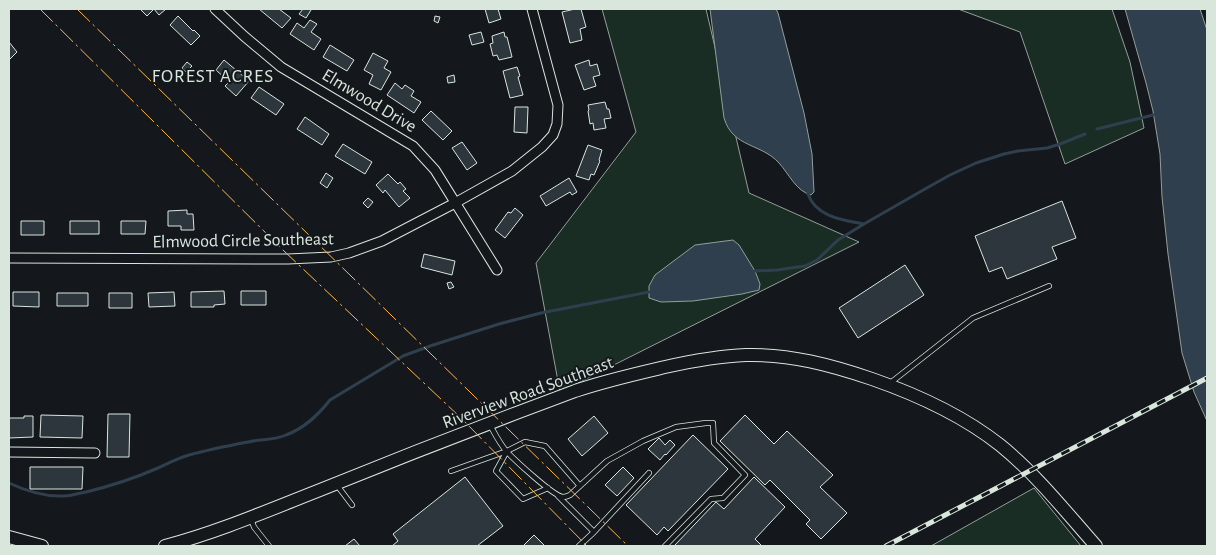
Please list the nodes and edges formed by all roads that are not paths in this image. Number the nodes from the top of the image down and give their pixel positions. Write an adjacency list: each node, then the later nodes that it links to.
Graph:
1 (215, 9): 3 (street, Elmwood Drive)
2 (532, 9): 3 (street, Elmwood Circle Southeast)
3 (455, 203): 4 (street, Elmwood Circle Southeast); 5 (street, Elmwood Drive)
4 (9, 258)
5 (497, 270)
6 (1049, 286): 7 (lane)
7 (888, 384): 8 (street, Riverview Road Southeast); 27 (street, Riverview Road Southeast)
8 (490, 423): 9 (lane); 14 (street, Riverview Road Southeast)
9 (507, 451): 12 (lane); 15 (lane); 16 (lane); 16 (lane)
10 (9, 452): 11 (street)
11 (95, 453)
12 (450, 471)
13 (649, 473): 20 (lane)
14 (335, 484): 18 (lane); 19 (street, Riverview Road Southeast)
15 (580, 486): 17 (lane); 26 (lane)
16 (548, 488): 17 (lane)
17 (557, 495): 20 (lane)
18 (352, 505)
19 (251, 518): 23 (street, Riverview Road Southeast); 24 (lane)
20 (594, 532): 25 (lane)
21 (9, 537): 22 (street)
22 (42, 546)
23 (165, 546)
24 (269, 546)
25 (579, 546)
26 (665, 546)
27 (1096, 546)

